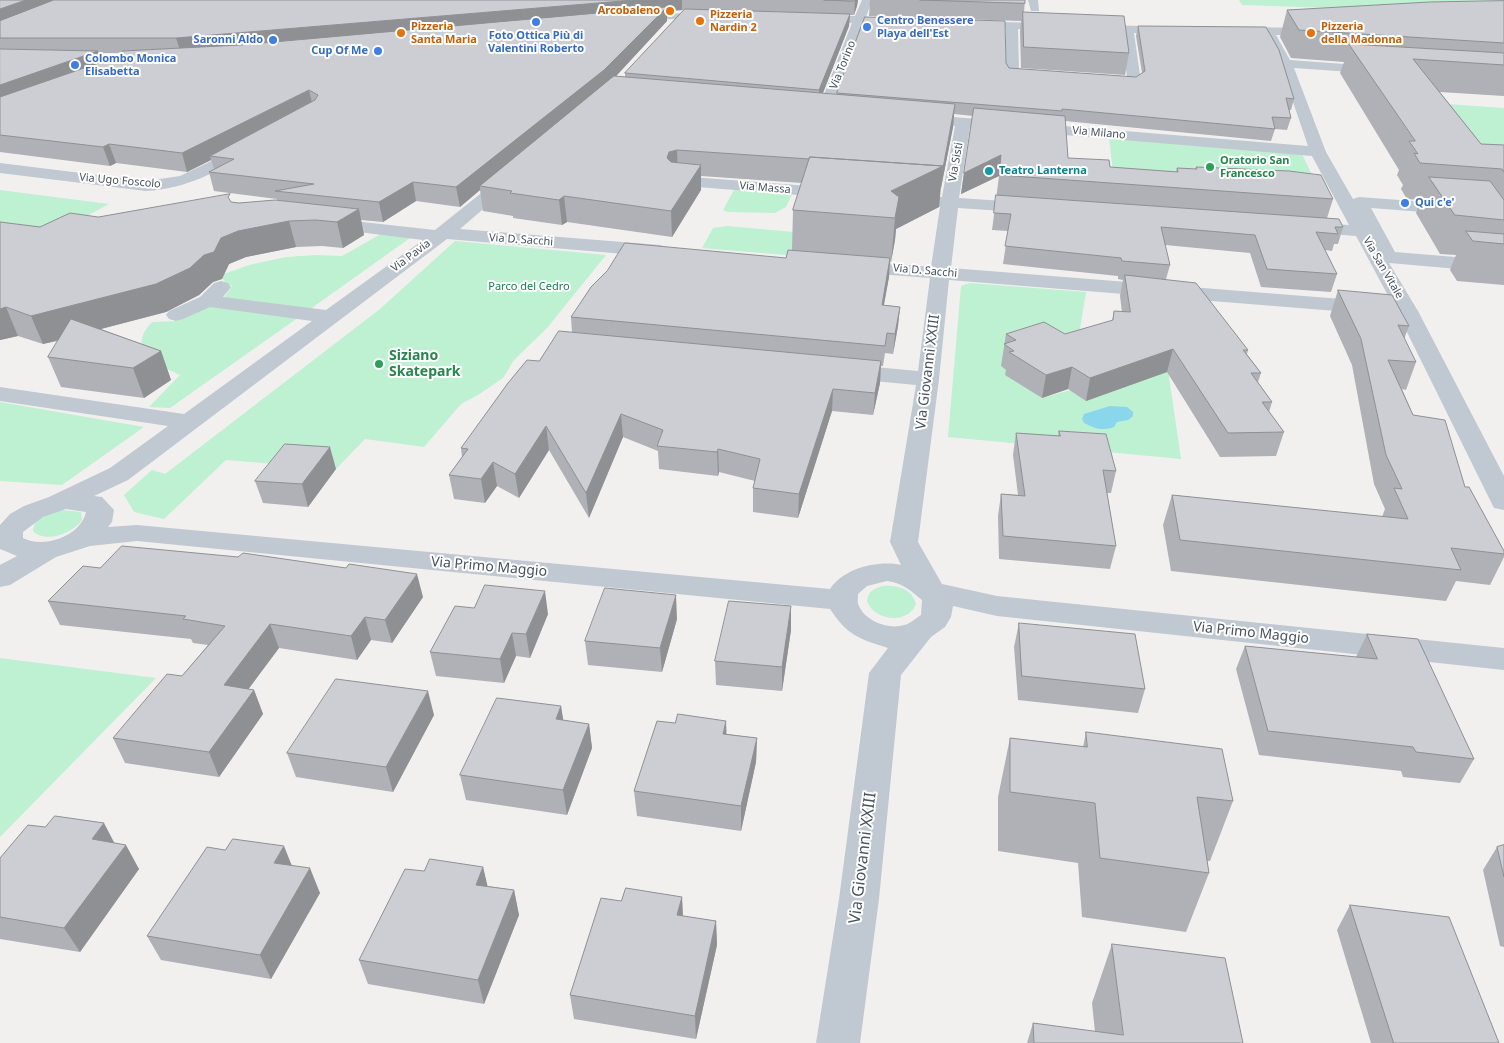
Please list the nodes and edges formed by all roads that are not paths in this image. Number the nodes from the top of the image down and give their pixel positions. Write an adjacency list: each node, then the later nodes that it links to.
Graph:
1 (867, 0): 6 (street, Via Torino)
2 (682, 15): 3 (street); 4 (street); 15 (street)
3 (728, 15)
4 (618, 18)
5 (802, 18): 6 (street)
6 (860, 20): 7 (street); 24 (street, Via Torino)
7 (917, 22)
8 (955, 24): 9 (street)
9 (1012, 26): 10 (street); 22 (street)
10 (1128, 30): 12 (street); 23 (street)
11 (1326, 30): 14 (street)
12 (1184, 31)
13 (1222, 31): 14 (street)
14 (1269, 32): 19 (street, Via San Vitale)
15 (665, 34)
16 (0, 59): 17 (street)
17 (136, 60): 18 (street); 21 (street)
18 (154, 60)
19 (1286, 64): 20 (street); 28 (street, Via San Vitale)
20 (1394, 71)
21 (100, 74)
22 (1059, 77)
23 (1087, 79)
24 (845, 111)
25 (904, 116): 26 (street, Via Milano)
26 (963, 122): 28 (street, Via Milano); 34 (street, Via Sisti)
27 (263, 140): 29 (street, Via Ugo Foscolo)
28 (1318, 152): 38 (street, Via San Vitale)
29 (0, 168)
30 (521, 169): 39 (street, Via Pavia)
31 (678, 181): 32 (street, Via Massa)
32 (850, 194)
33 (889, 198): 34 (street)
34 (949, 202): 35 (street); 44 (street, Via Giovanni XXIII)
35 (1046, 209)
36 (309, 221): 39 (street, Via D. Sacchi)
37 (1292, 226): 38 (street)
38 (1361, 230): 47 (street, Via San Vitale)
39 (440, 235): 41 (street, Via D. Sacchi); 49 (street, Via Pavia)
40 (1504, 243): 43 (street)
41 (676, 252)
42 (832, 264): 44 (street, Via D. Sacchi)
43 (1504, 267)
44 (940, 273): 47 (street, Via D. Sacchi); 51 (street, Via Giovanni XXIII)
45 (224, 284): 46 (street)
46 (207, 301): 48 (street); 49 (street)
47 (1408, 311): 55 (street, Via San Vitale)
48 (176, 315)
49 (330, 317): 53 (street, Via Pavia)
50 (819, 368): 51 (street)
51 (928, 379): 61 (street, Via Giovanni XXIII)
52 (0, 394): 53 (street)
53 (188, 422): 54 (street, Via Pavia)
54 (119, 474): 56 (street, Via Pavia); 57 (street, Via Pavia)
55 (1504, 502)
56 (48, 506): 57 (street, Via Primo Maggio); 59 (street, Via Primo Maggio)
57 (100, 512): 58 (street, Via Primo Maggio); 60 (street, Via Primo Maggio)
58 (137, 534): 60 (street, Via Primo Maggio); 66 (street, Via Primo Maggio)
59 (3, 536): 62 (street, Via Primo Maggio)
60 (81, 538): 62 (street, Via Primo Maggio)
61 (904, 542): 63 (street); 65 (street)
62 (47, 550): 64 (street)
63 (871, 574): 65 (street, Via Primo Maggio); 66 (street, Via Primo Maggio)
64 (0, 578)
65 (928, 588): 67 (street, Via Primo Maggio); 68 (street)
66 (841, 600): 69 (street, Via Primo Maggio)
67 (997, 606): 68 (street, Via Primo Maggio); 70 (street, Via Primo Maggio)
68 (927, 625): 69 (street, Via Primo Maggio); 71 (street)
69 (864, 630): 71 (street)
70 (1504, 659)
71 (885, 673): 72 (street, Via Giovanni XXIII)
72 (838, 1043)

